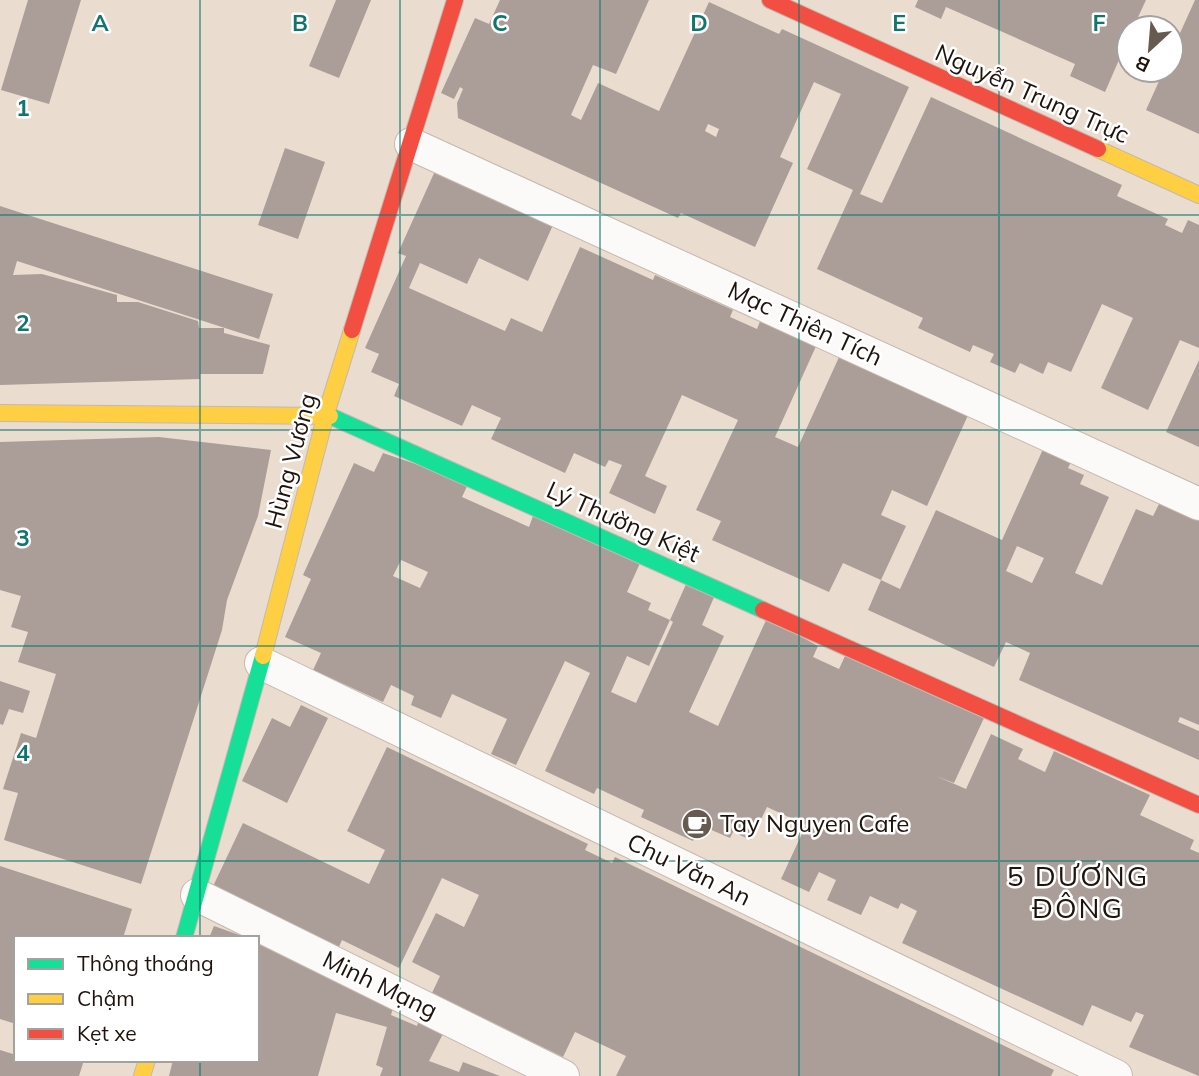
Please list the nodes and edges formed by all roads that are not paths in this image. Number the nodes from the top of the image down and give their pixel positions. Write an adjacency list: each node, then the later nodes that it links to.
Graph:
1 (455, 0): 3 (main road, Hùng Vương)
2 (770, 0): 4 (main road, Nguyễn Trung Trực)
3 (411, 144): 6 (main road, Hùng Vương); 7 (street, Mạc Thiên Tích)
4 (1199, 195)
5 (0, 413): 6 (main road, Lý Thường Kiệt)
6 (326, 414): 8 (main road, Hùng Vương); 9 (main road, Lý Thường Kiệt)
7 (1199, 505)
8 (261, 663): 10 (main road, Hùng Vương); 13 (street, Chu Văn An)
9 (1199, 804)
10 (197, 895): 11 (main road, Hùng Vương); 12 (street, Minh Mạng)
11 (185, 936)
12 (563, 1076)
13 (1116, 1076)

